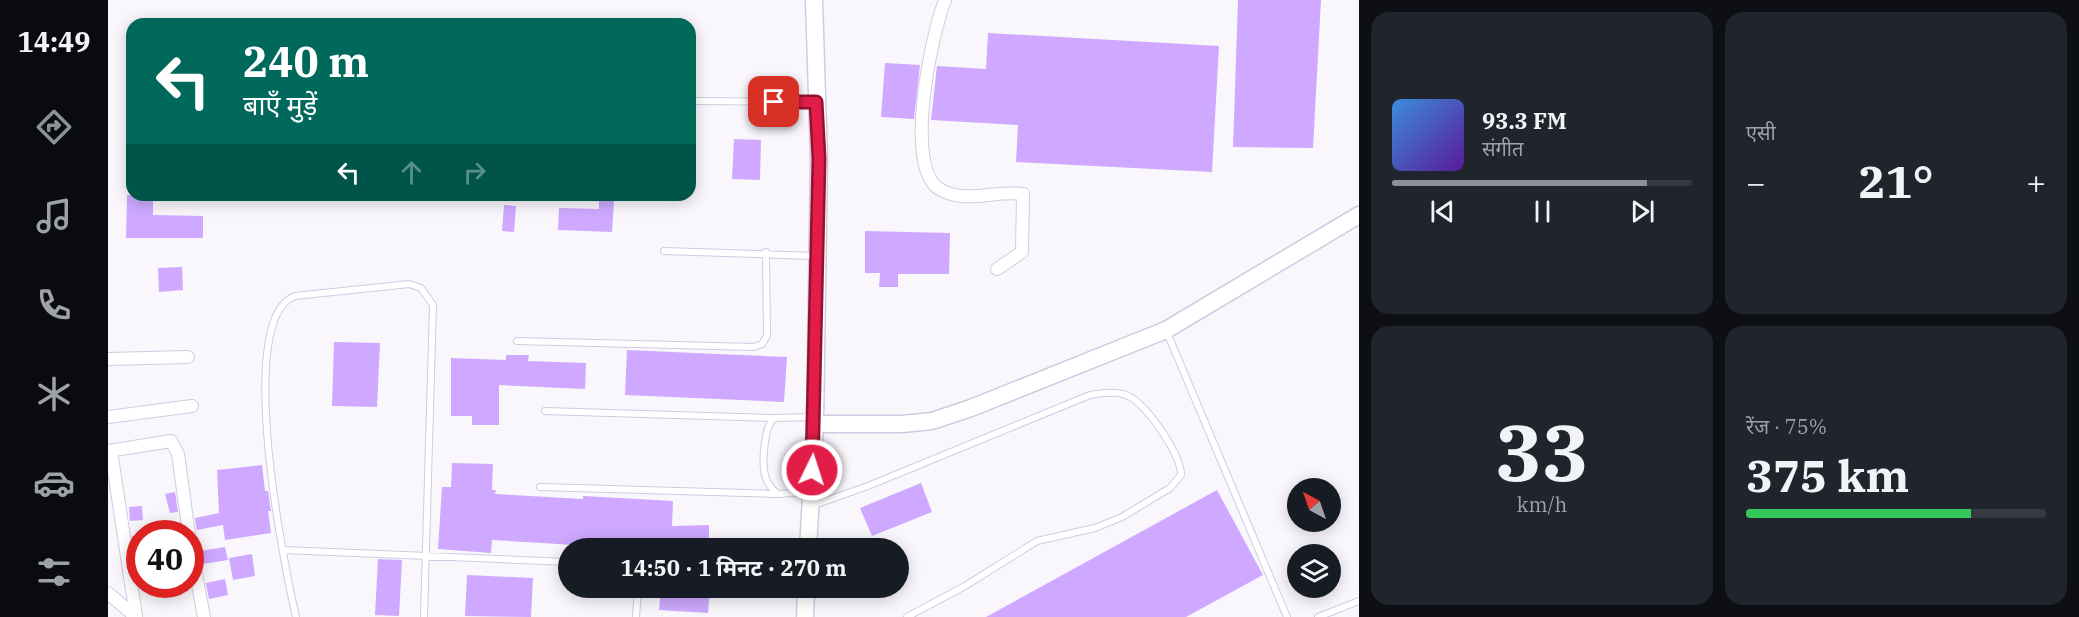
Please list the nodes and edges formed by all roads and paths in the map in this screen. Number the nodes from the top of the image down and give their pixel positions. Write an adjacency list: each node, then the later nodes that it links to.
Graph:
1 (814, 0): 4 (street)
2 (945, 0): 9 (street)
3 (696, 101): 4 (lane)
4 (816, 102): 8 (street)
5 (1359, 215): 10 (street)
6 (664, 251): 7 (lane)
7 (766, 252): 8 (lane); 11 (lane)
8 (816, 256): 18 (street)
9 (997, 269)
10 (1166, 330): 18 (street); 40 (lane)
11 (517, 341)
12 (188, 357): 13 (street)
13 (108, 359)
14 (192, 406): 16 (street)
15 (545, 411): 17 (lane)
16 (108, 417)
17 (774, 418): 18 (lane); 21 (lane)
18 (815, 421): 22 (street)
19 (110, 451): 23 (street); 33 (street)
20 (540, 487): 21 (lane)
21 (777, 494): 22 (lane)
22 (810, 499): 24 (street); 39 (lane)
23 (187, 520)
24 (808, 538)
25 (284, 550): 26 (lane); 26 (lane); 35 (lane)
26 (426, 555): 27 (lane); 36 (lane)
27 (558, 562)
28 (108, 594): 33 (street)
29 (200, 598): 34 (street)
30 (637, 598): 37 (lane)
31 (807, 598): 38 (street)
32 (1359, 601): 41 (lane)
33 (136, 616)
34 (204, 617)
35 (296, 617)
36 (424, 617)
37 (636, 617)
38 (806, 617)
39 (907, 617)
40 (1287, 617)
41 (1318, 617)

